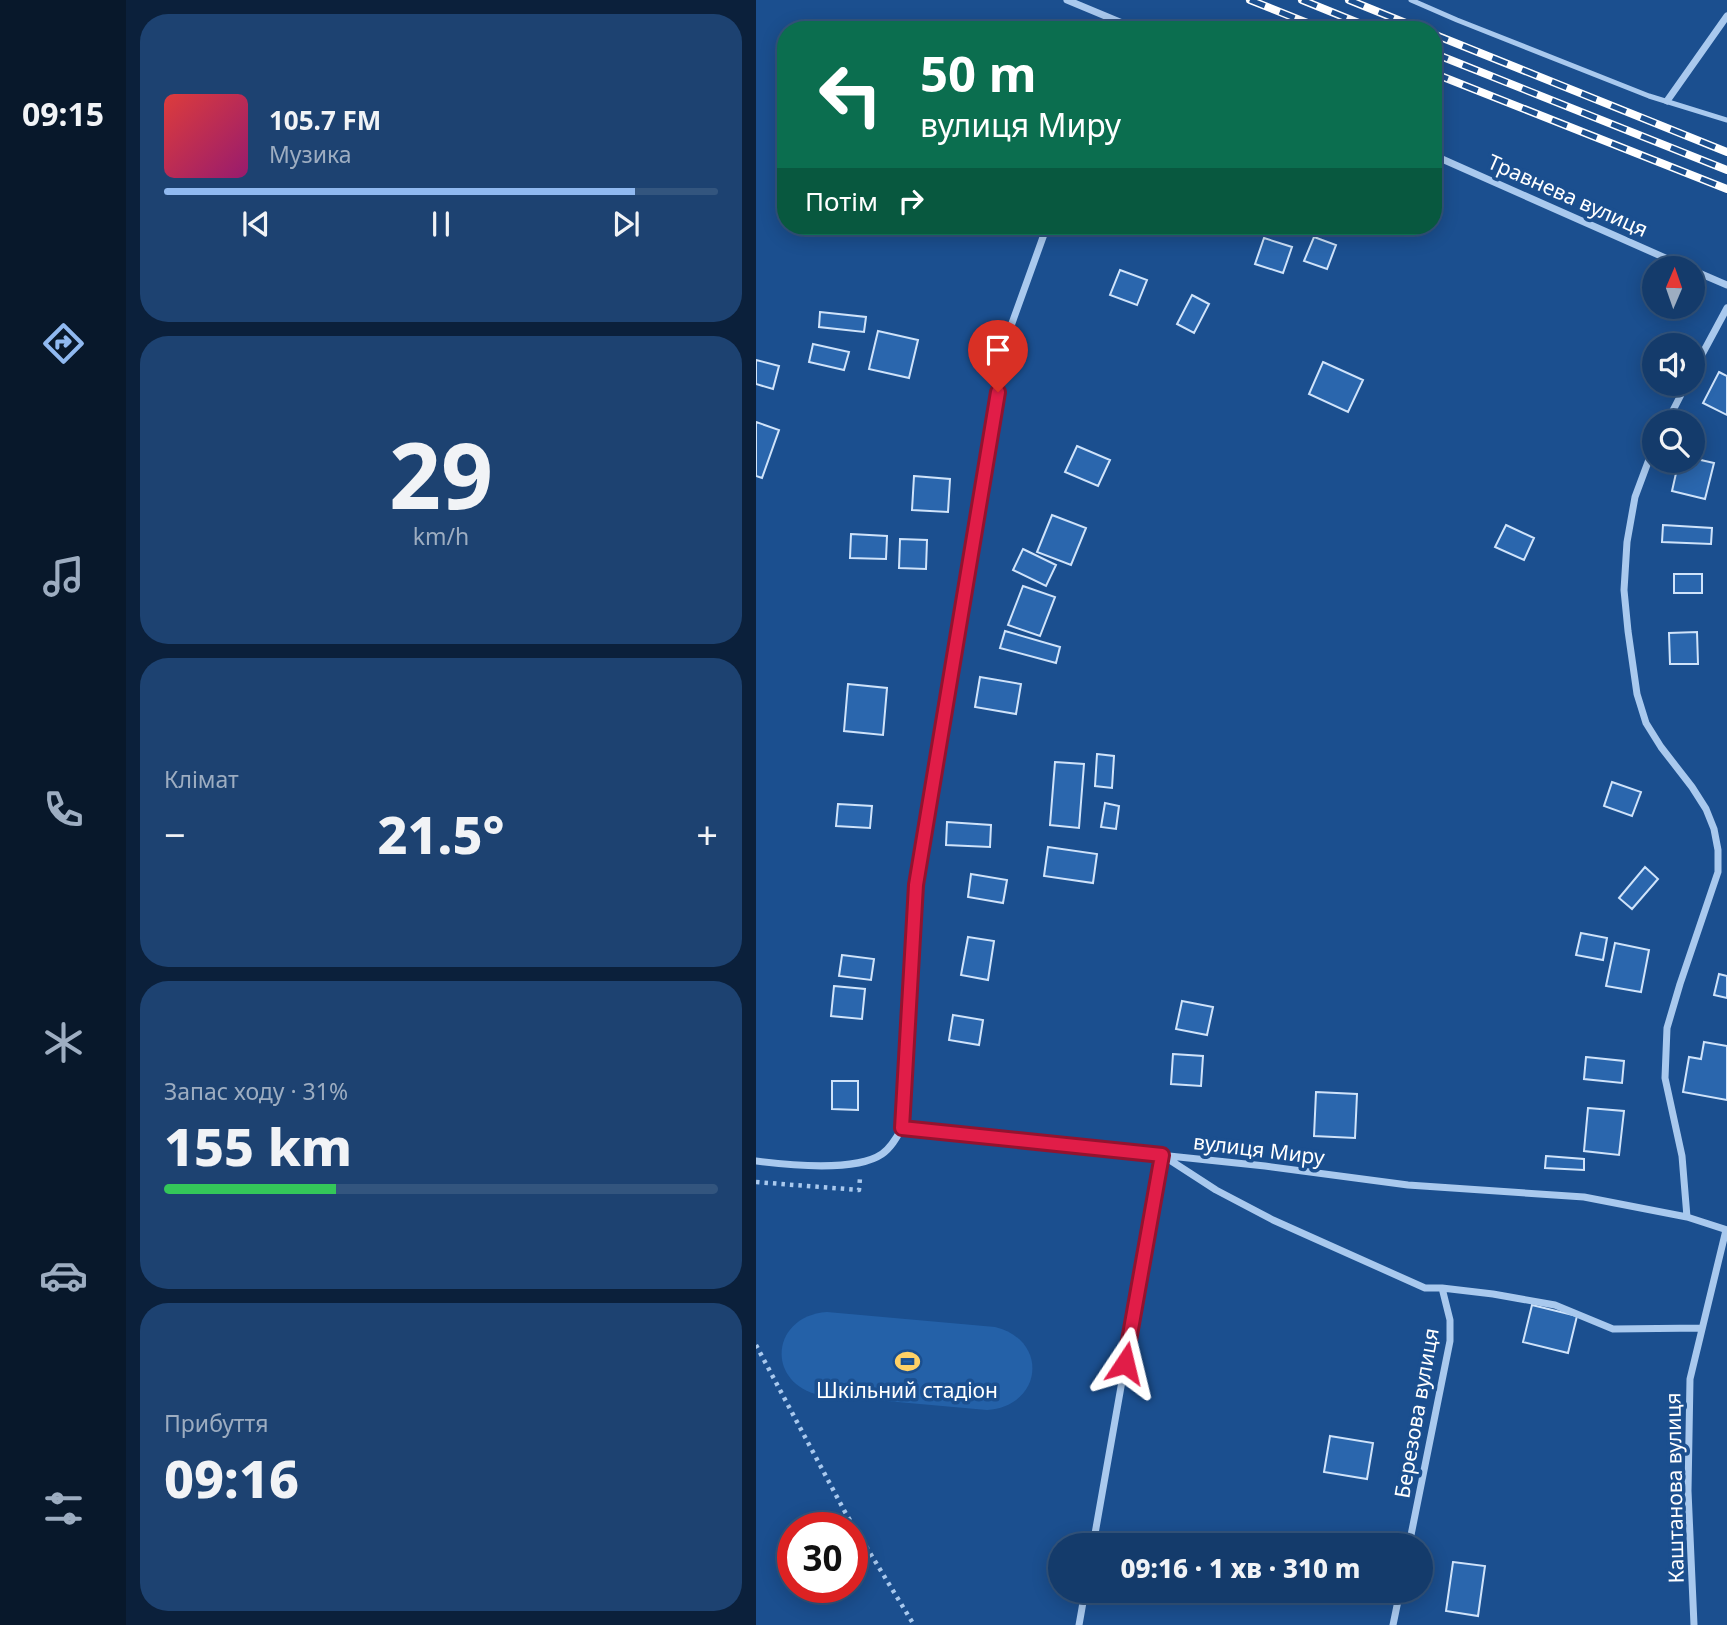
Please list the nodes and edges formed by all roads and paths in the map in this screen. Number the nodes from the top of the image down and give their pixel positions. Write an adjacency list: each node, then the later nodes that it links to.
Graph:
1 (1068, 0): 4 (street)
2 (1411, 0): 5 (lane)
3 (1727, 16): 5 (street)
4 (1109, 21)
5 (1667, 101): 6 (lane)
6 (1727, 120)
7 (1442, 159): 9 (street, Травнева вулиця)
8 (1044, 235): 15 (street)
9 (1661, 256)
10 (1705, 275): 11 (street, Травнева вулиця)
11 (1727, 285)
12 (1727, 308): 13 (street)
13 (1705, 349)
14 (1644, 473): 18 (street)
15 (902, 1128): 16 (street, вулиця Миру); 17 (street)
16 (1162, 1155): 18 (street, вулиця Миру); 20 (street); 23 (street)
17 (756, 1161)
18 (1687, 1217): 19 (street, вулиця Миру)
19 (1727, 1230): 21 (street, Каштанова вулиця)
20 (1443, 1288): 21 (street); 24 (street, Березова вулиця)
21 (1702, 1328): 30 (street, Каштанова вулиця)
22 (756, 1345): 27 (path)
23 (1095, 1533)
24 (1411, 1533)
25 (1084, 1603): 28 (street)
26 (1398, 1603): 29 (street)
27 (914, 1625)
28 (1079, 1625)
29 (1393, 1625)
30 (1694, 1625)

